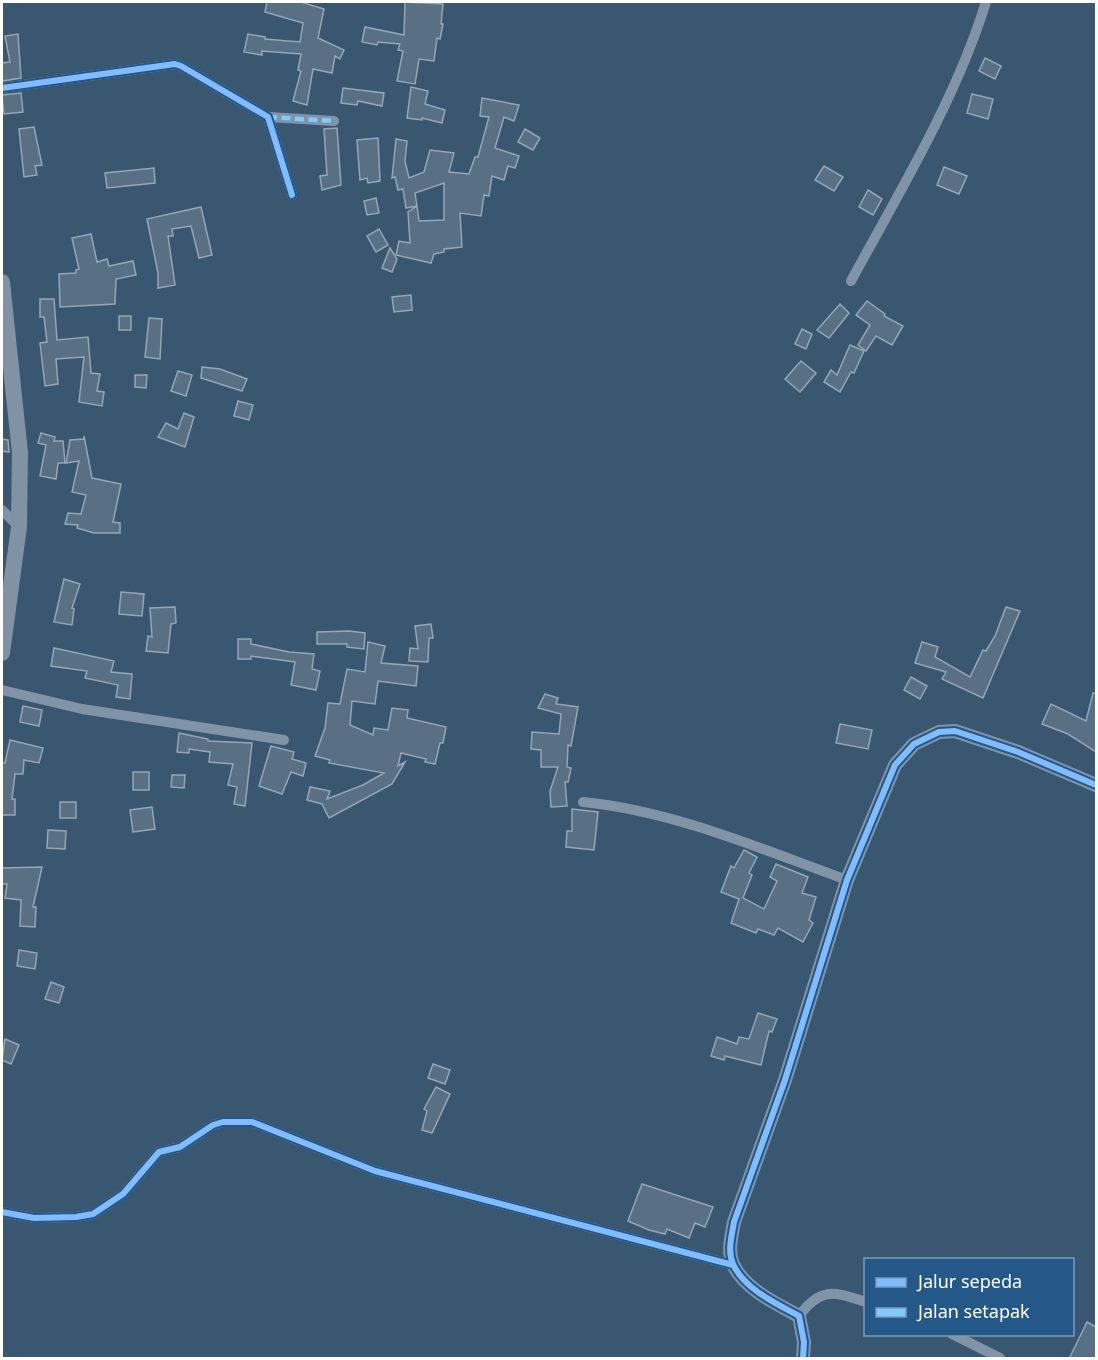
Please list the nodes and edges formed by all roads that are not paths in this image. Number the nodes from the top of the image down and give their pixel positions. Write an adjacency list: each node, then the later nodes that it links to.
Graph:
1 (986, 2): 6 (street)
2 (2, 88): 3 (street)
3 (268, 117): 4 (street); 5 (street)
4 (334, 120)
5 (292, 195)
6 (851, 281)
7 (2, 282): 9 (main road)
8 (2, 510): 9 (street)
9 (19, 527): 10 (main road)
10 (2, 653)
11 (2, 690): 12 (street)
12 (284, 740)
13 (1096, 785): 15 (street)
14 (583, 802): 15 (street)
15 (846, 880): 17 (street)
16 (2, 1212): 17 (street)
17 (733, 1265): 19 (street)
18 (864, 1301): 19 (street)
19 (799, 1316): 21 (street)
20 (954, 1336): 22 (street)
21 (803, 1359)
22 (1000, 1359)

